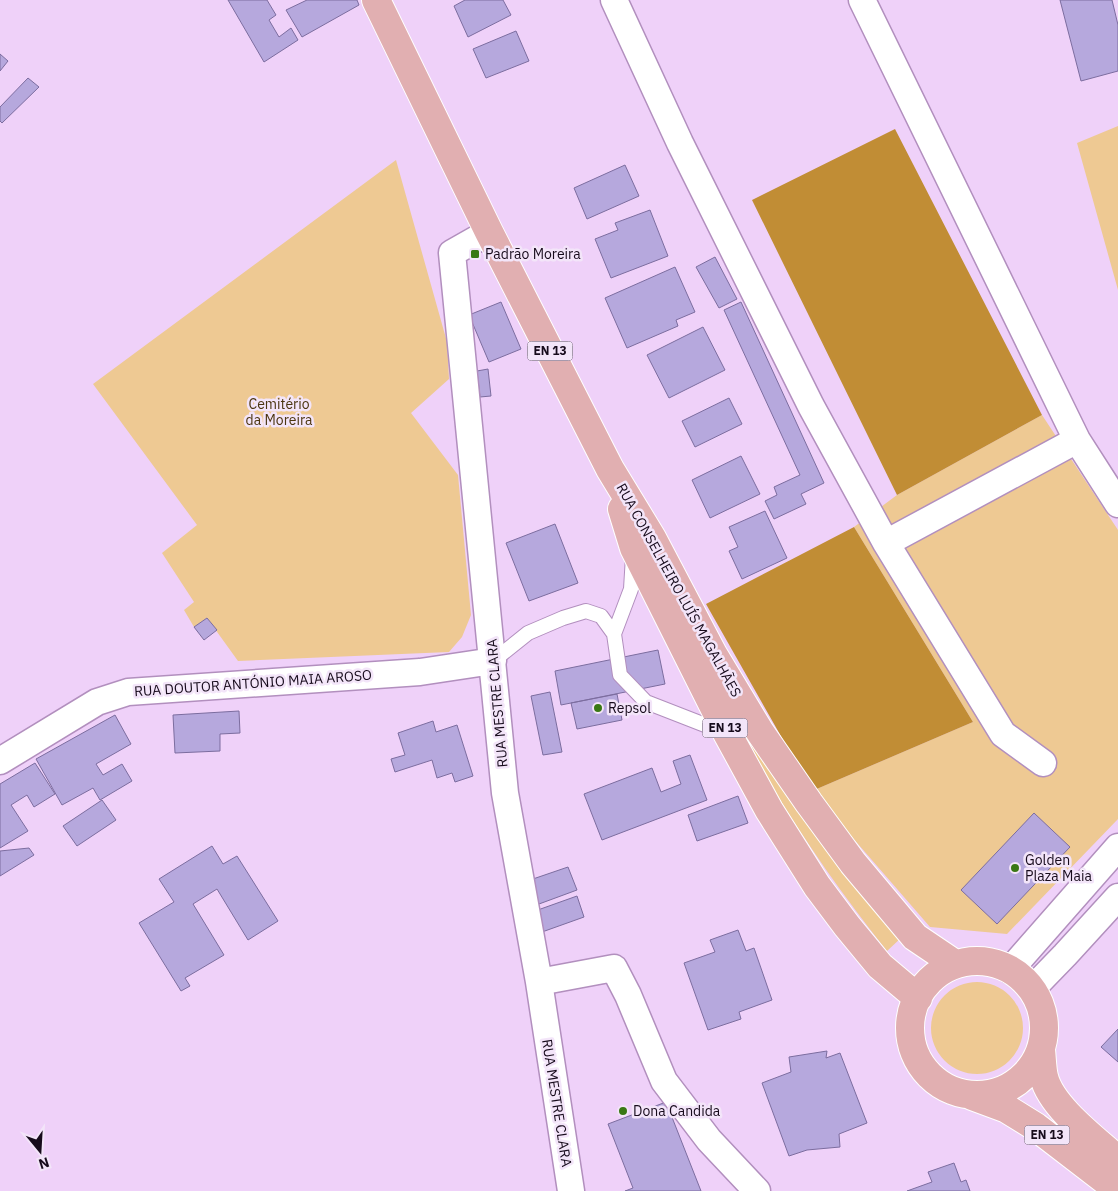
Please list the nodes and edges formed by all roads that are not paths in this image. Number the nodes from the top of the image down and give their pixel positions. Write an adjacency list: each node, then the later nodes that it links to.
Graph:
1 (376, 0): 4 (main road, RUA CONSELHEIRO LUÍS MAGALHÃES / EN 13)
2 (614, 0): 8 (street)
3 (862, 0): 5 (street)
4 (489, 232): 6 (main road, RUA CONSELHEIRO LUÍS MAGALHÃES / EN 13); 11 (street, RUA MESTRE CLARA)
5 (1077, 440): 7 (street); 8 (street)
6 (610, 469): 9 (main road, RUA CONSELHEIRO LUÍS MAGALHÃES / EN 13); 17 (main road, RUA CONSELHEIRO LUÍS MAGALHÃES / EN 13)
7 (1118, 504)
8 (886, 543): 14 (street)
9 (634, 548): 10 (lane); 12 (main road, RUA CONSELHEIRO LUÍS MAGALHÃES / EN 13)
10 (614, 634): 11 (lane); 12 (lane)
11 (493, 661): 13 (street, RUA DOUTOR ANTÓNIO MAIA AROSO); 19 (street, RUA MESTRE CLARA)
12 (727, 733): 21 (main road, RUA CONSELHEIRO LUÍS MAGALHÃES / EN 13)
13 (0, 761)
14 (1043, 764)
15 (1118, 847): 18 (street)
16 (1118, 897): 20 (street)
17 (955, 964): 18 (main road, EN 13); 21 (main road, EN 13)
18 (1010, 970): 20 (main road, EN 13)
19 (539, 982): 26 (street, RUA MESTRE CLARA); 27 (street)
20 (1032, 988): 22 (main road, EN 13)
21 (918, 998): 23 (main road, EN 13)
22 (1041, 1050): 23 (main road, EN 13); 24 (main road, EN 13)
23 (968, 1094): 25 (main road, EN 13)
24 (1118, 1160)
25 (1118, 1190)
26 (571, 1191)
27 (757, 1191)

